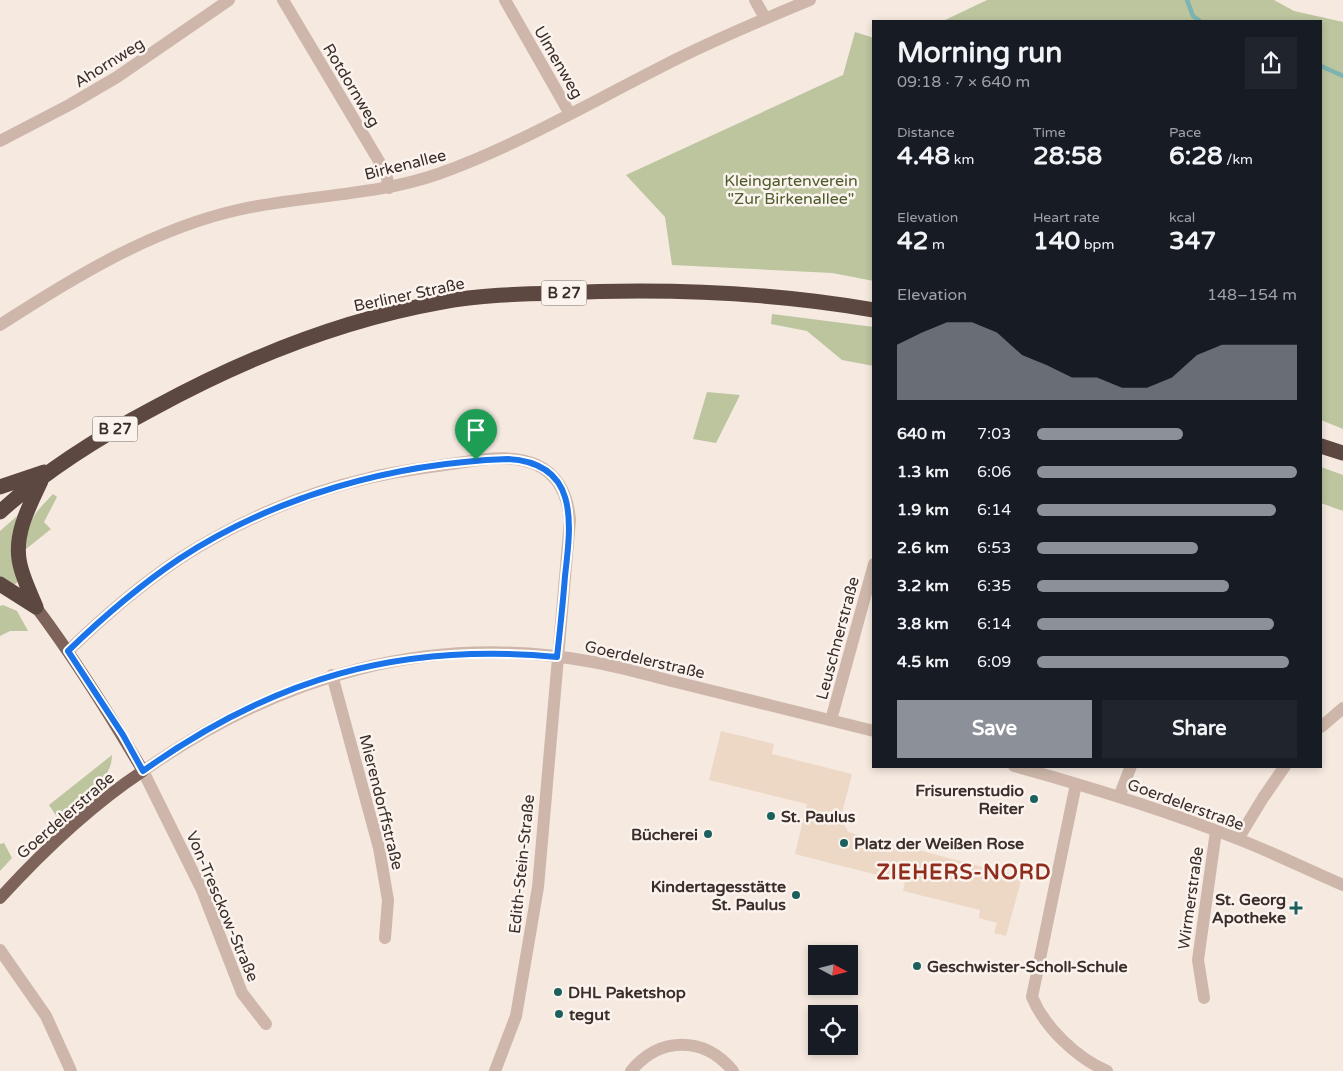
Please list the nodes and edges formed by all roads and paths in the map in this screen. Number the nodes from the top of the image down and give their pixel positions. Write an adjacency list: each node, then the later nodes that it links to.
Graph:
1 (229, 0): 8 (street, Ahornweg)
2 (283, 0): 9 (street, Rotdornweg)
3 (505, 0): 7 (street, Ulmenweg)
4 (755, 0): 6 (street)
5 (810, 0): 6 (street, Birkenallee)
6 (765, 18): 7 (street, Birkenallee)
7 (570, 114): 9 (street, Birkenallee)
8 (0, 141)
9 (389, 188): 11 (street, Birkenallee)
10 (872, 310): 14 (highway, Berliner Straße / B 27)
11 (0, 325)
12 (1322, 446): 13 (highway)
13 (1343, 454)
14 (55, 468): 15 (highway, Berliner Straße / B 27); 16 (highway)
15 (42, 478): 17 (highway, Berliner Straße / B 27); 20 (highway)
16 (0, 487)
17 (0, 512)
18 (872, 571): 25 (street, Leuschnerstraße)
19 (0, 584): 20 (highway)
20 (36, 607): 21 (main road)
21 (68, 651): 22 (street, Edith-Stein-Straße); 31 (main road)
22 (557, 657): 23 (street, Goerdelerstraße); 25 (street, Goerdelerstraße); 43 (street, Edith-Stein-Straße)
23 (332, 676): 31 (street, Goerdelerstraße); 38 (street, Mierendorffstraße)
24 (1343, 708): 26 (street)
25 (831, 720): 27 (street, Goerdelerstraße)
26 (1322, 726)
27 (872, 730)
28 (1021, 768): 32 (street, Goerdelerstraße)
29 (1130, 768): 33 (street)
30 (1285, 768): 35 (street)
31 (143, 771): 37 (main road, Goerdelerstraße); 41 (street, Von-Tresckow-Straße)
32 (1076, 784): 33 (street, Goerdelerstraße); 46 (street)
33 (1119, 797): 34 (street, Goerdelerstraße)
34 (1216, 831): 35 (street, Goerdelerstraße); 40 (street, Wirmerstraße)
35 (1238, 839): 36 (street, Goerdelerstraße)
36 (1343, 885)
37 (0, 898)
38 (385, 938)
39 (0, 950): 42 (street)
40 (1204, 998)
41 (266, 1024)
42 (71, 1071)
43 (496, 1071)
44 (631, 1071): 45 (street)
45 (733, 1071)
46 (1107, 1071)

